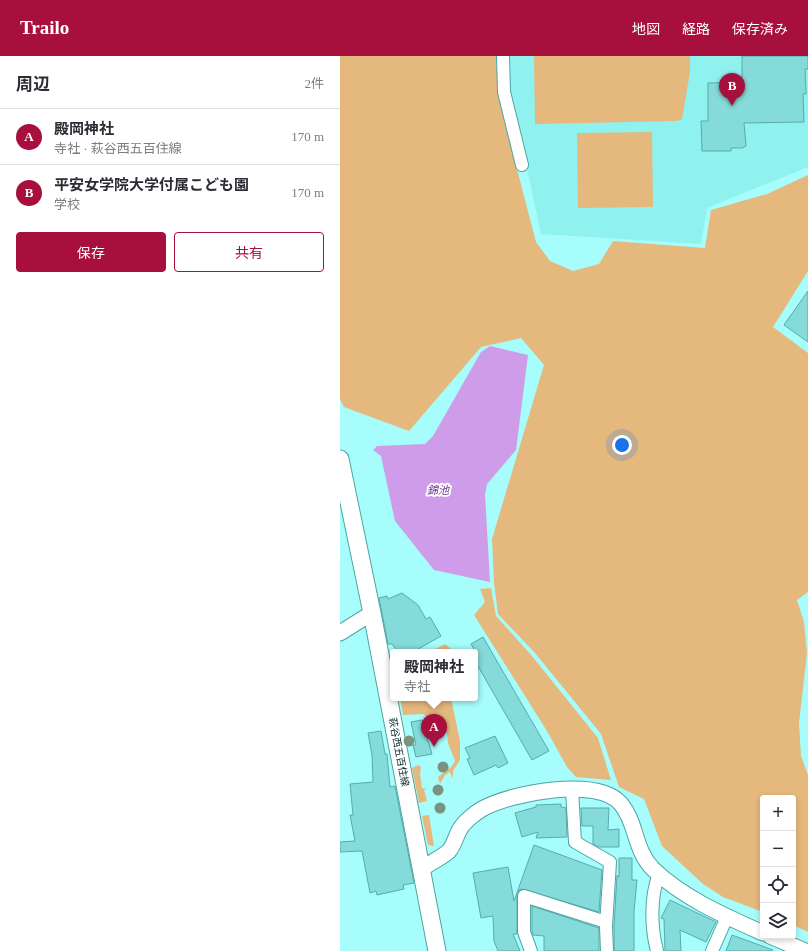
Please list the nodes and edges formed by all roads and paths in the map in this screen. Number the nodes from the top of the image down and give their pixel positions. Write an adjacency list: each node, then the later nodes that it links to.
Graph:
1 (503, 56): 2 (street)
2 (522, 165)
3 (340, 459): 4 (main road, 萩谷西五百住線)
4 (372, 613): 5 (street); 7 (main road, 萩谷西五百住線)
5 (340, 633)
6 (572, 790): 7 (street); 8 (street); 10 (street)
7 (421, 869): 13 (main road, 萩谷西五百住線)
8 (659, 874): 9 (street); 16 (street)
9 (727, 917): 11 (street); 17 (street)
10 (606, 922): 14 (street); 15 (street)
11 (760, 932)
12 (777, 939): 18 (street)
13 (437, 951)
14 (531, 951)
15 (607, 951)
16 (657, 951)
17 (712, 951)
18 (805, 951)

